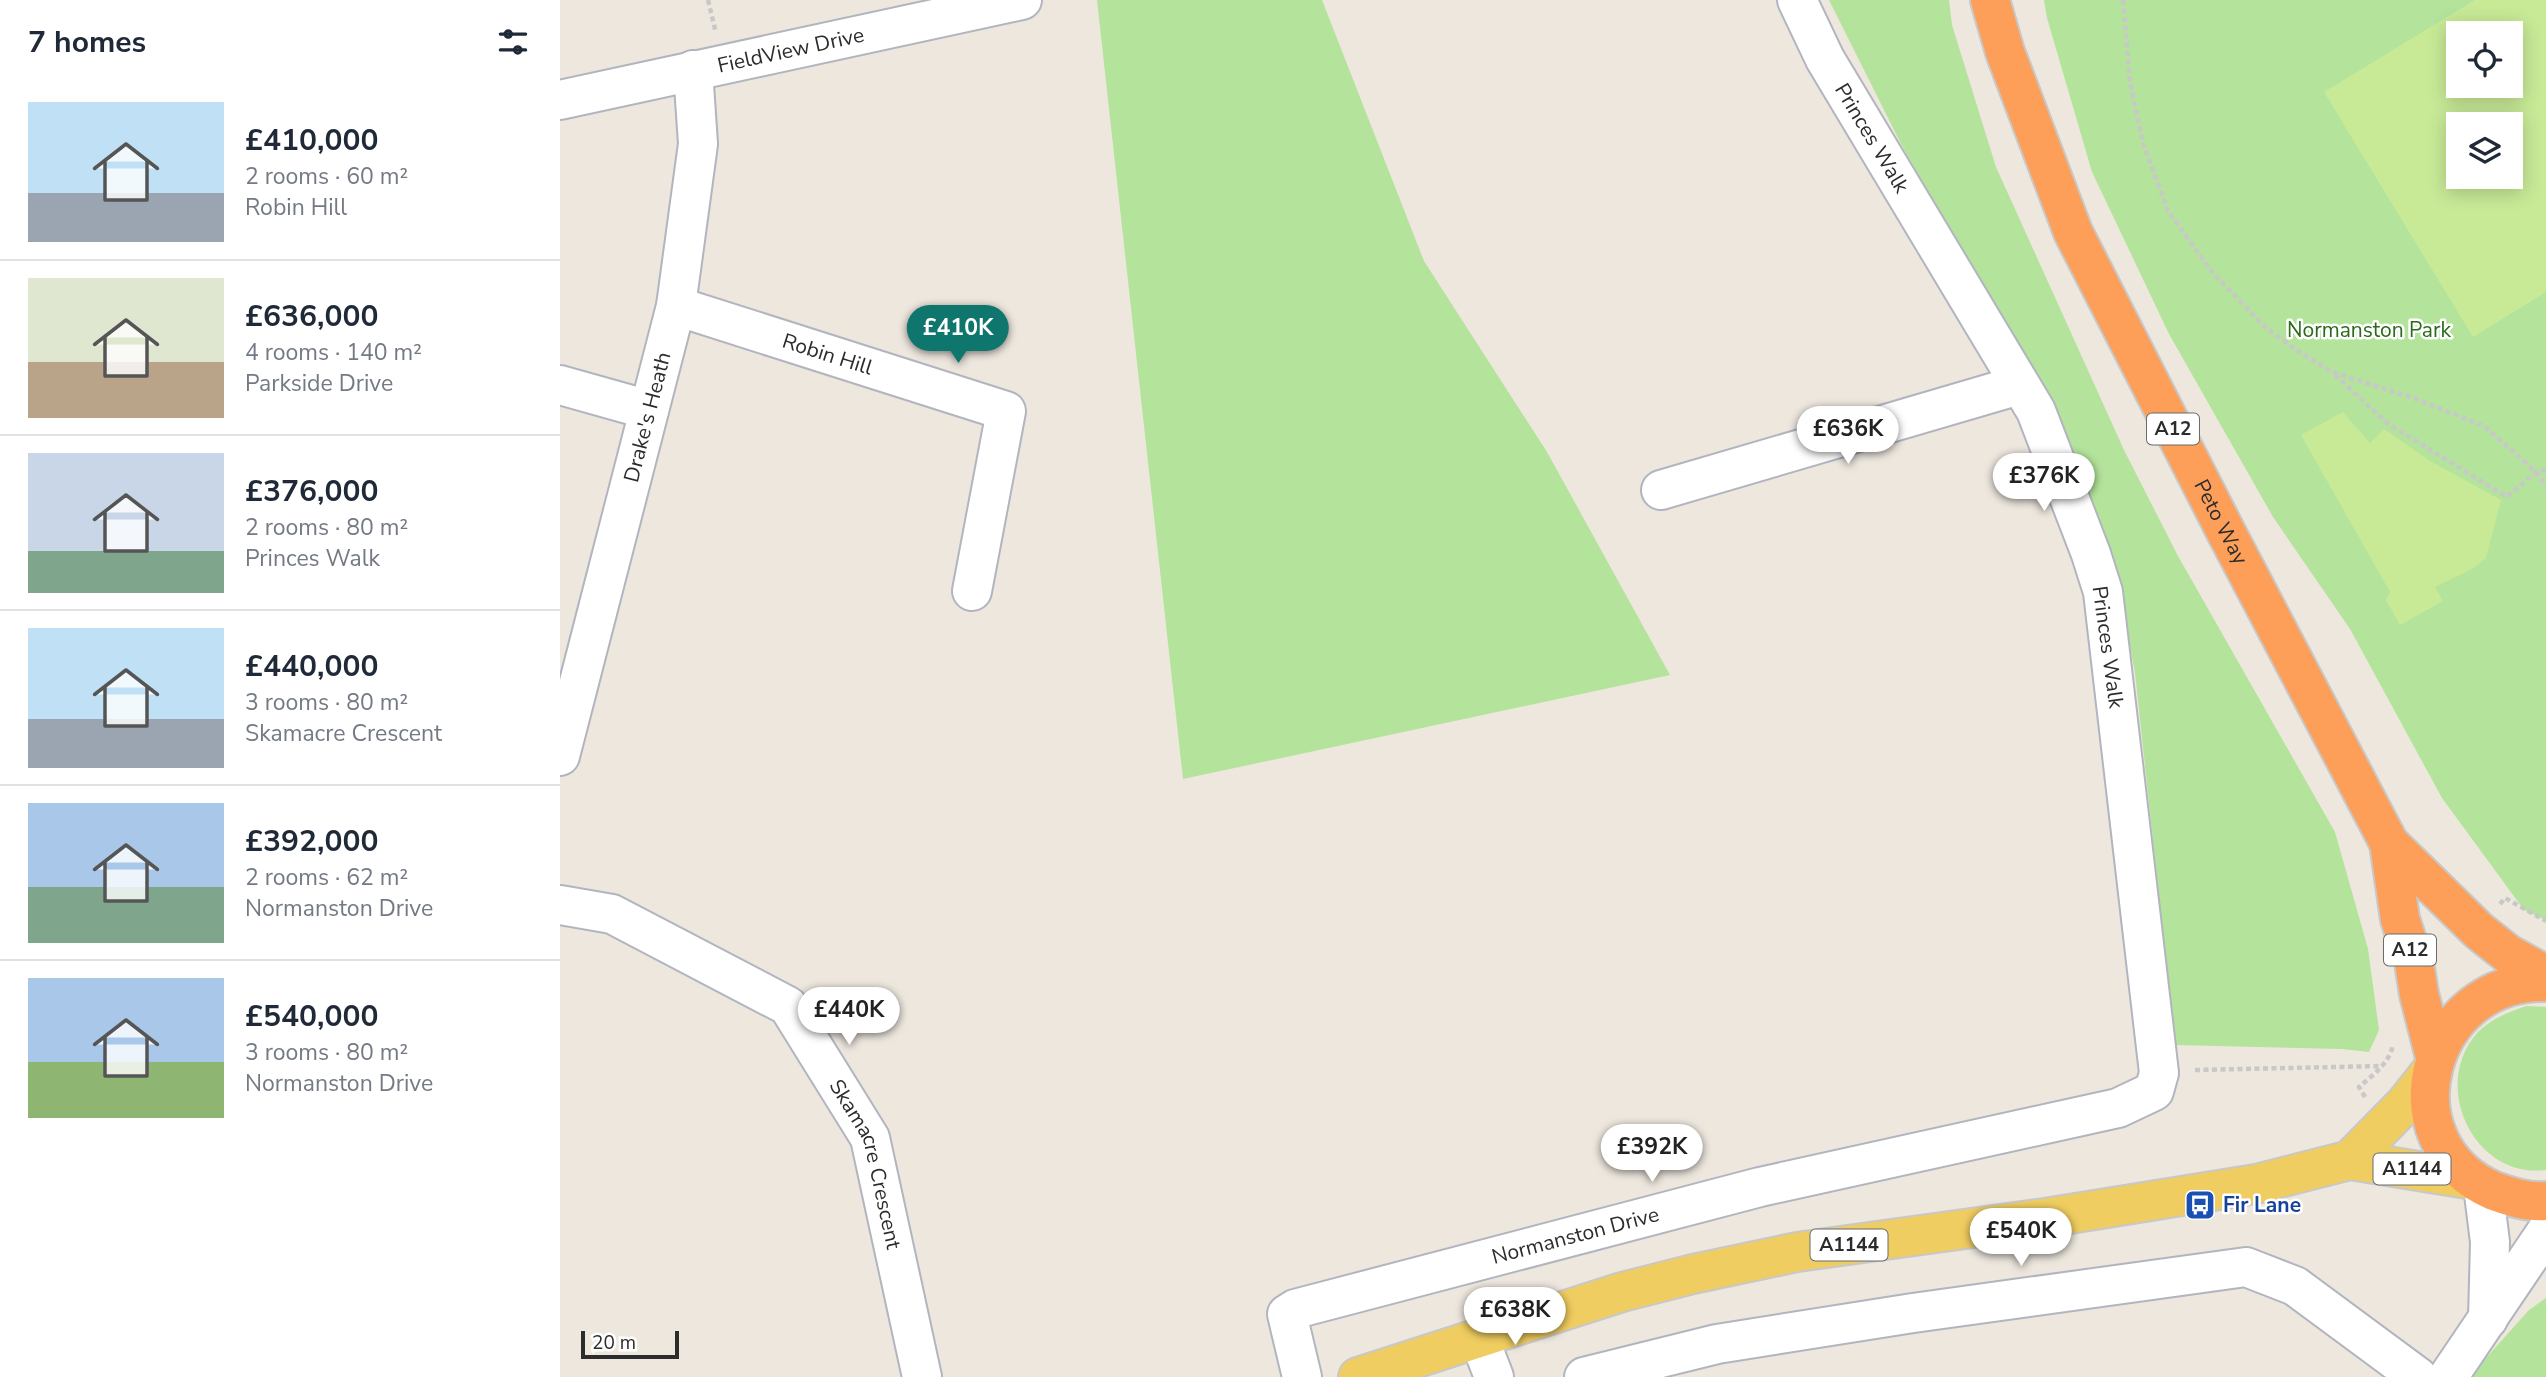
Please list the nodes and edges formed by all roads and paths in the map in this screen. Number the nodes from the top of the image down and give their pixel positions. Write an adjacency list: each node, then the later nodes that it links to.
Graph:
1 (1022, 0): 5 (street, FieldView Drive)
2 (1797, 0): 10 (street, Princes Walk)
3 (1990, 0): 18 (highway, Peto Way / A12)
4 (2123, 0): 8 (path)
5 (693, 71): 6 (street, FieldView Drive); 7 (street, Drake's Heath)
6 (560, 100)
7 (676, 306): 11 (street, Drake's Heath); 16 (street, Robin Hill)
8 (2332, 372): 13 (path); 13 (path)
9 (560, 385): 11 (street)
10 (2019, 385): 15 (street); 27 (street, Princes Walk)
11 (649, 410): 17 (street, Drake's Heath)
12 (2546, 470): 13 (path)
13 (2536, 472): 14 (path)
14 (2546, 486)
15 (1661, 490)
16 (972, 592)
17 (560, 756)
18 (2389, 843): 22 (highway, Peto Way / A12); 25 (highway, Peto Way / A12)
19 (2505, 898): 21 (path)
20 (560, 905): 35 (street, Skamacre Crescent)
21 (2546, 921)
22 (2546, 975)
23 (2546, 982): 25 (highway)
24 (2393, 1040): 26 (path)
25 (2433, 1064): 29 (main road, A1144); 30 (highway)
26 (2382, 1066): 27 (path); 28 (path)
27 (2159, 1073): 36 (street, Normanston Drive)
28 (2359, 1087)
29 (2350, 1160): 30 (main road, A1144); 34 (main road, A1144)
30 (2479, 1183): 31 (highway); 33 (street)
31 (2546, 1201)
32 (2546, 1232): 33 (street)
33 (2488, 1319): 41 (street)
34 (1479, 1338): 37 (main road, A1144); 38 (street)
35 (922, 1377)
36 (1302, 1377)
37 (1358, 1377)
38 (1494, 1377)
39 (1584, 1377): 40 (street)
40 (2418, 1377)
41 (2448, 1377)

